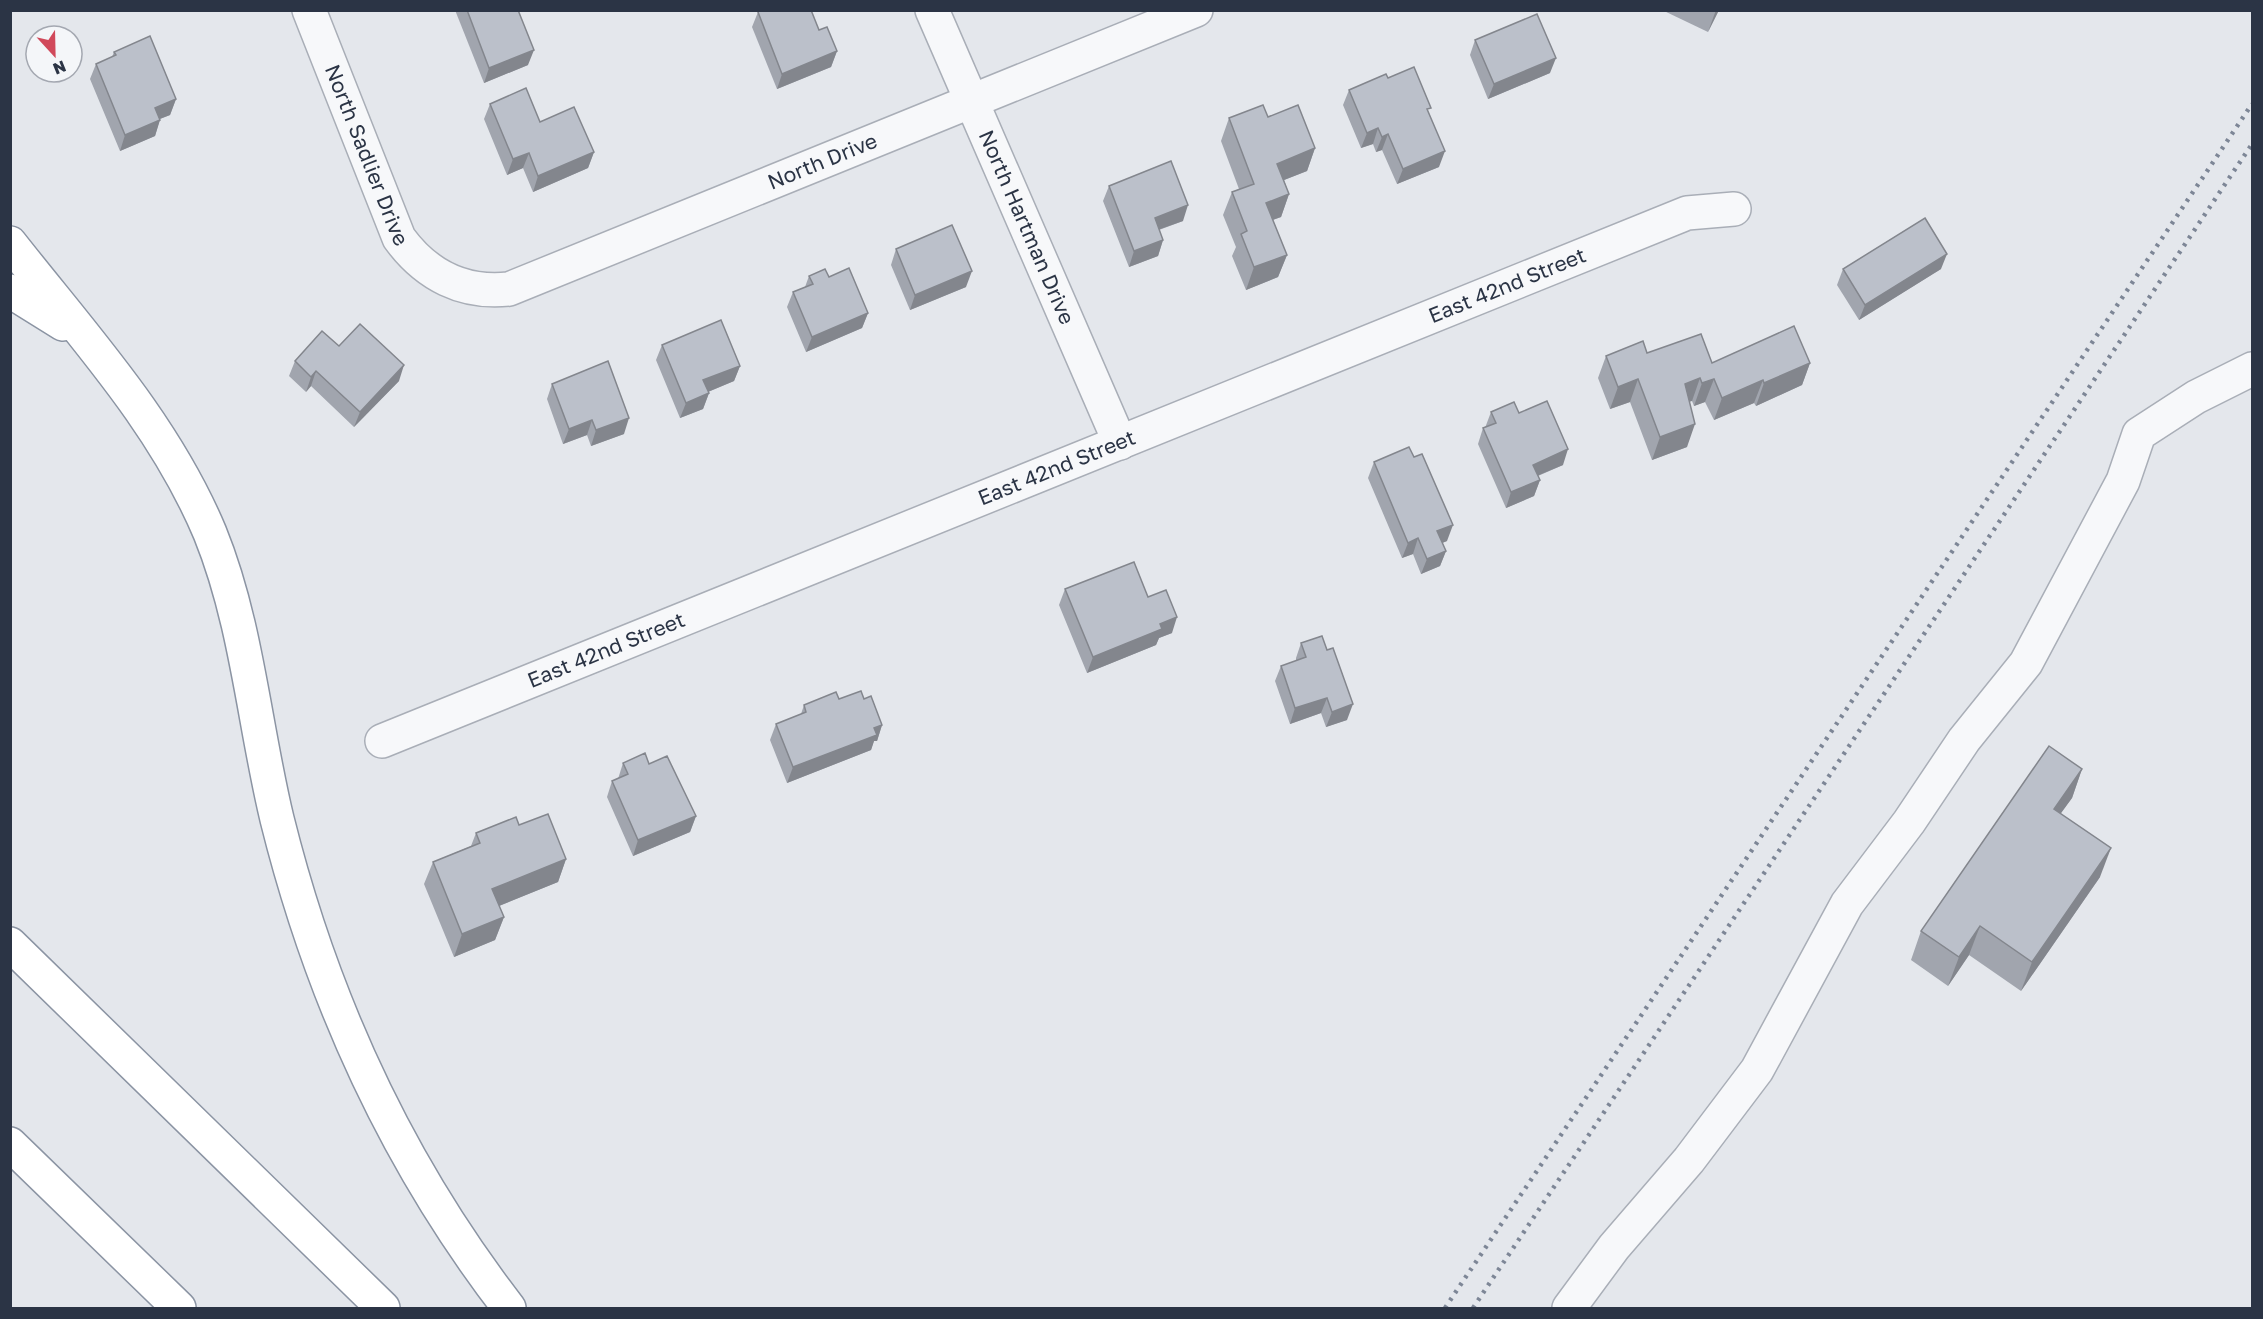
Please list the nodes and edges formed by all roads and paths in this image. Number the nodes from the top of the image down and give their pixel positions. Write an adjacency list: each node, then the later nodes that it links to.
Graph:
1 (309, 10): 7 (street, North Sadlier Drive)
2 (932, 10): 4 (street, North Hartman Drive)
3 (1196, 10): 4 (street, North Drive)
4 (971, 101): 7 (street, North Drive); 11 (street, North Hartman Drive)
5 (1734, 209): 11 (street, East 42nd Street)
6 (10, 243): 9 (highway)
7 (447, 281)
8 (10, 291): 9 (highway)
9 (83, 336): 17 (highway)
10 (2253, 369): 18 (street)
11 (1120, 443): 12 (street, East 42nd Street)
12 (382, 741)
13 (10, 944): 16 (highway)
14 (10, 1144): 15 (highway)
15 (179, 1308)
16 (383, 1308)
17 (509, 1308)
18 (1569, 1308)

